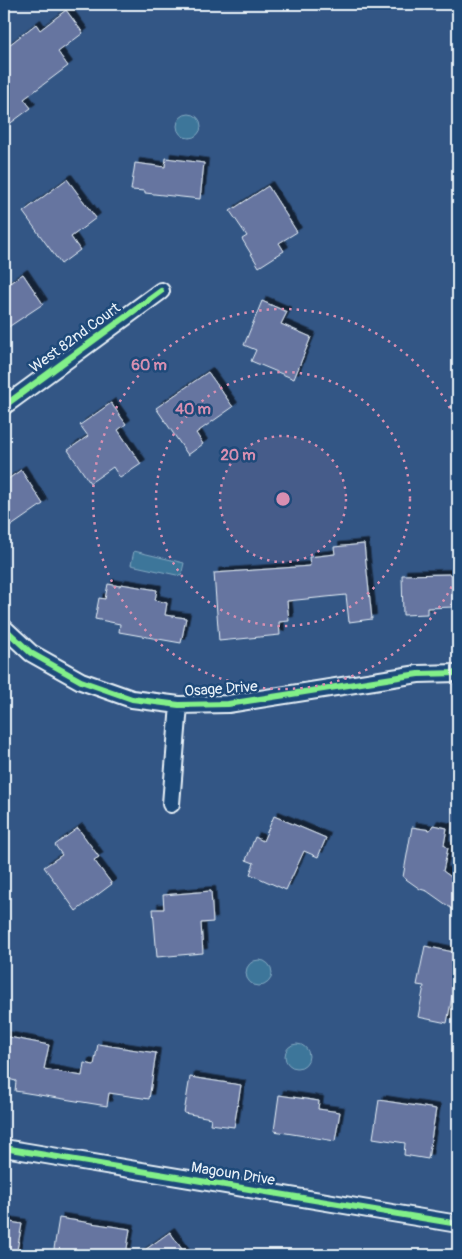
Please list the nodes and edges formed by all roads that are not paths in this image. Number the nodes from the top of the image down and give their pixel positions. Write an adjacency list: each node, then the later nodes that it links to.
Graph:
1 (161, 291): 2 (street, West 82nd Court)
2 (4, 406)
3 (4, 628): 5 (street, Osage Drive)
4 (458, 673): 5 (street, Osage Drive)
5 (179, 705): 6 (street)
6 (171, 804)
7 (4, 1148): 8 (street, Magoun Drive)
8 (458, 1224)

